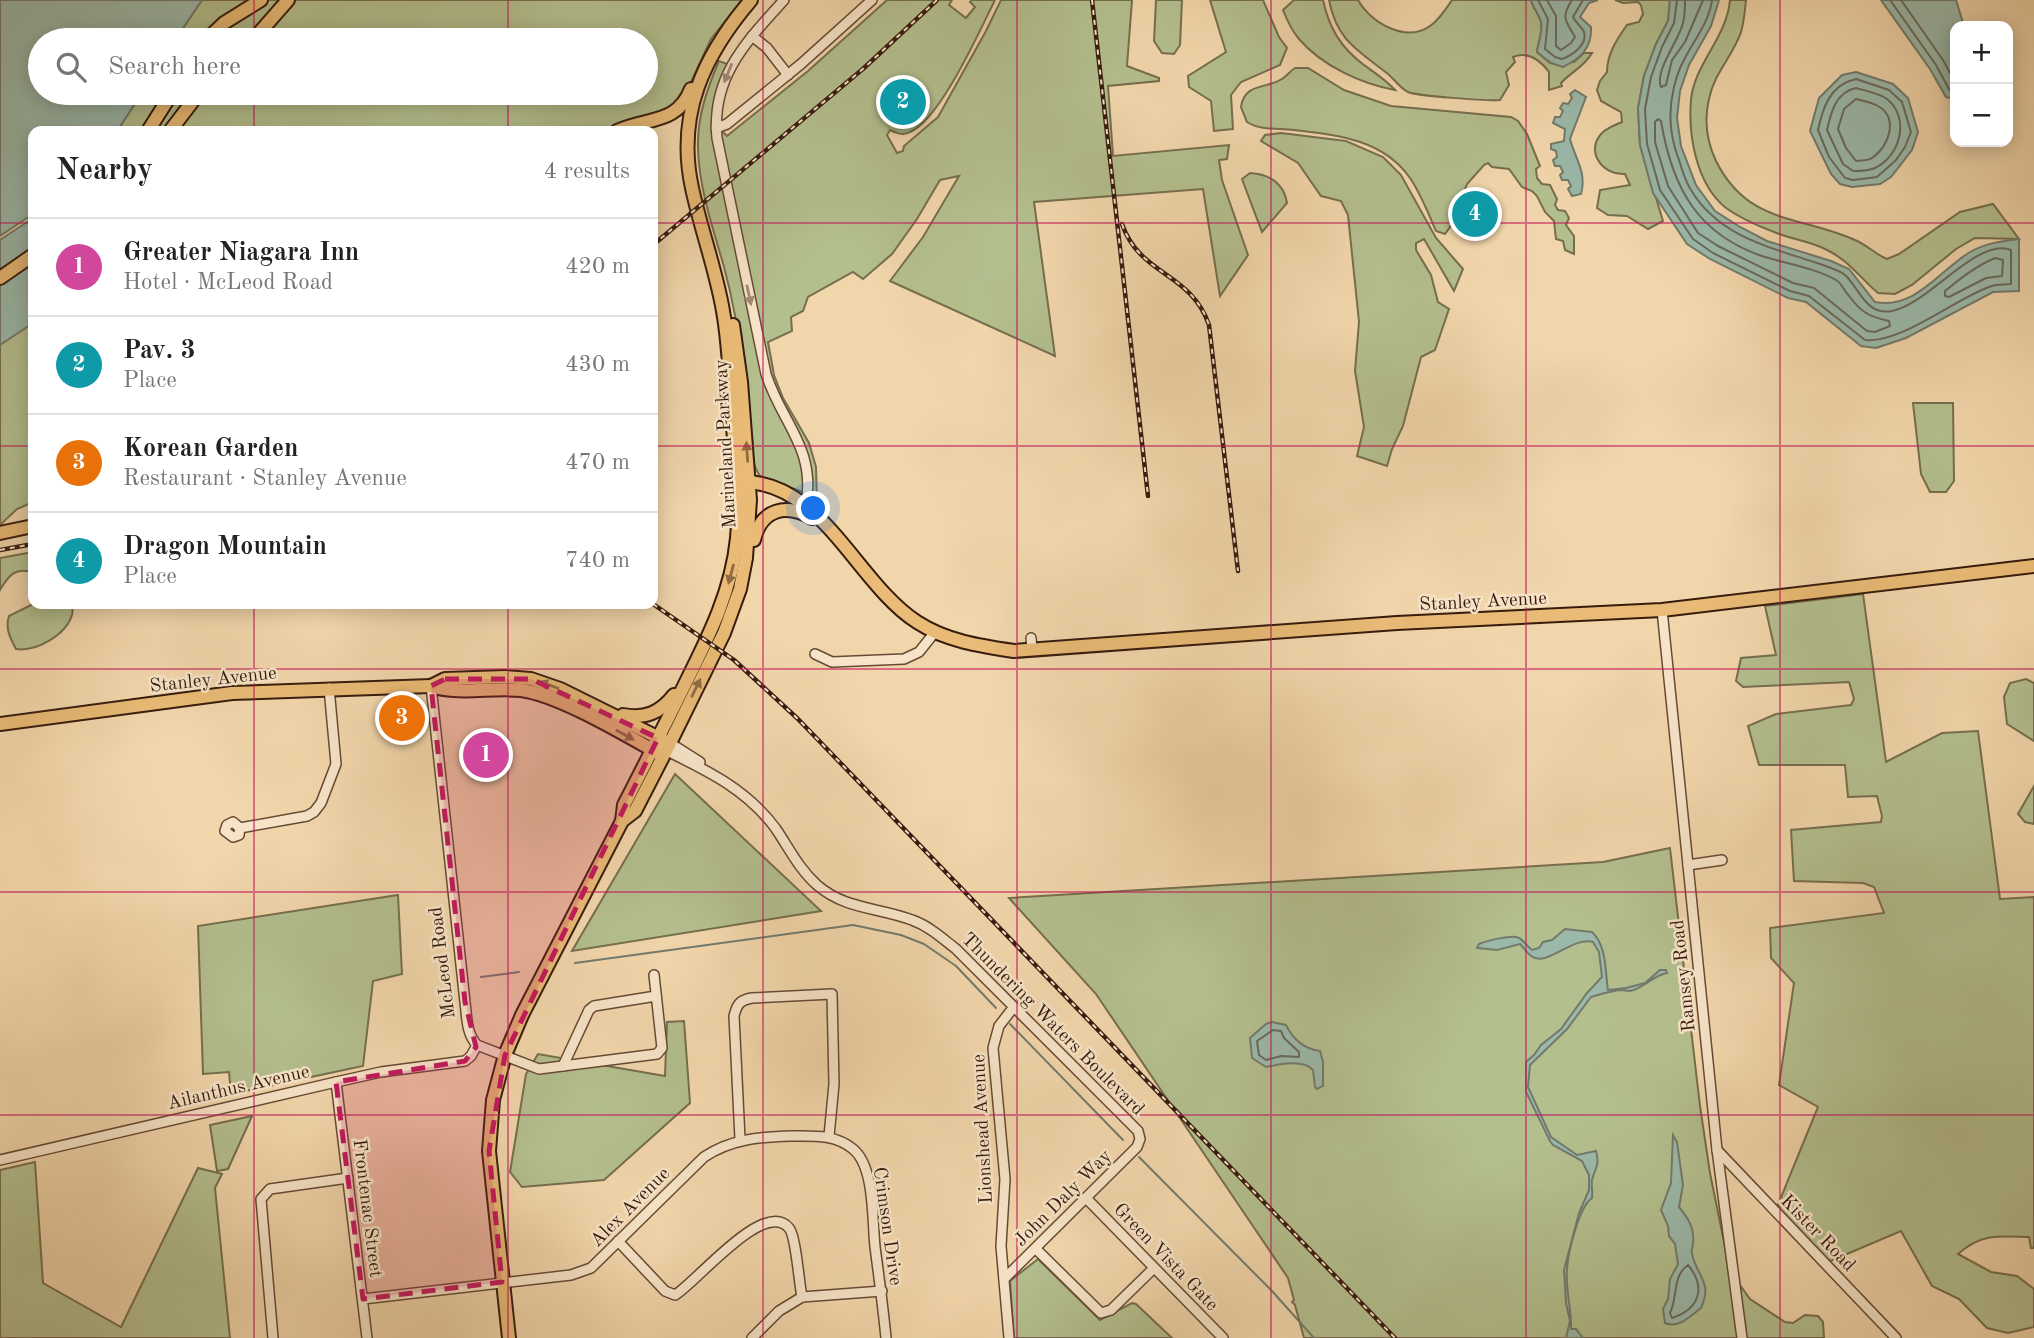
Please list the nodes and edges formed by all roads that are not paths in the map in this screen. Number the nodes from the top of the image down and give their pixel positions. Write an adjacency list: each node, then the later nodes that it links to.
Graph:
1 (261, 0): 7 (main road)
2 (288, 0): 8 (main road)
3 (749, 0): 13 (main road); 16 (main road)
4 (762, 0): 13 (main road)
5 (784, 0): 9 (street)
6 (872, 0): 10 (street)
7 (219, 28)
8 (264, 28)
9 (752, 36): 10 (street); 18 (street, one-way to 18)
10 (788, 75): 18 (street)
11 (164, 105): 14 (main road)
12 (190, 105): 15 (main road)
13 (692, 124): 17 (main road); 23 (main road, Marineland Parkway)
14 (151, 126)
15 (174, 126)
16 (630, 126)
17 (656, 126)
18 (716, 128): 24 (street, one-way to 24)
19 (28, 258): 21 (main road)
20 (28, 266): 22 (main road)
21 (0, 278)
22 (0, 286)
23 (743, 482): 24 (main road, Stanley Avenue); 31 (main road, Marineland Parkway); 33 (main road, Marineland Parkway, one-way to 33)
24 (806, 505): 25 (main road, Stanley Avenue)
25 (826, 525): 30 (main road, Stanley Avenue); 31 (main road)
26 (28, 527): 27 (main road)
27 (0, 533)
28 (2034, 566): 29 (main road, Stanley Avenue)
29 (1662, 610): 30 (main road, Stanley Avenue); 42 (street, Ramsey Road)
30 (935, 632): 32 (street)
31 (724, 633): 38 (main road, Marineland Parkway, one-way to 31)
32 (815, 654)
33 (687, 679): 36 (main road); 38 (main road, Marineland Parkway)
34 (431, 686): 35 (main road, Stanley Avenue); 36 (main road, Stanley Avenue, one-way to 34); 38 (main road, Stanley Avenue, one-way to 38); 46 (street, McLeod Road)
35 (329, 688): 37 (main road, Stanley Avenue); 40 (street)
36 (612, 713): 38 (main road, Stanley Avenue)
37 (0, 724)
38 (662, 747): 39 (street, Thundering Waters Boulevard); 39 (street, Thundering Waters Boulevard); 47 (main road, Marineland Parkway)
39 (709, 771): 45 (street, Thundering Waters Boulevard)
40 (240, 828)
41 (1722, 860): 42 (street)
42 (1688, 865): 53 (street, Ramsey Road)
43 (654, 975): 44 (street)
44 (656, 996): 48 (street); 48 (street)
45 (1013, 1008): 51 (street, Thundering Waters Boulevard); 60 (street, Lionshead Avenue)
46 (477, 1045): 47 (street); 49 (street, Ailanthus Avenue)
47 (505, 1055): 48 (street); 61 (main road)
48 (563, 1066)
49 (336, 1082): 54 (street, Ailanthus Avenue); 55 (street, Frontenac Street)
50 (829, 1136): 52 (street, Alex Avenue); 52 (street); 62 (street, Crimson Drive)
51 (1140, 1137): 56 (street, John Daly Way)
52 (740, 1139): 57 (street, Alex Avenue)
53 (1717, 1150): 72 (street, Ramsey Road); 73 (street, Kister Road)
54 (0, 1160)
55 (348, 1178): 64 (street, Frontenac Street); 65 (street)
56 (1086, 1198): 58 (street, John Daly Way); 59 (street, Green Vista Gate)
57 (618, 1241): 61 (street, Alex Avenue); 63 (street)
58 (1036, 1249): 59 (street); 60 (street, John Daly Way)
59 (1154, 1268): 71 (street, Green Vista Gate)
60 (1004, 1279): 70 (street, Lionshead Avenue)
61 (502, 1282): 64 (street, Alex Avenue); 67 (main road)
62 (882, 1291): 63 (street); 69 (street, Crimson Drive)
63 (802, 1297): 68 (street)
64 (363, 1299): 66 (street, Frontenac Street)
65 (273, 1338)
66 (367, 1338)
67 (509, 1338)
68 (752, 1338)
69 (886, 1338)
70 (1009, 1338)
71 (1223, 1338)
72 (1742, 1338)
73 (1896, 1338)

